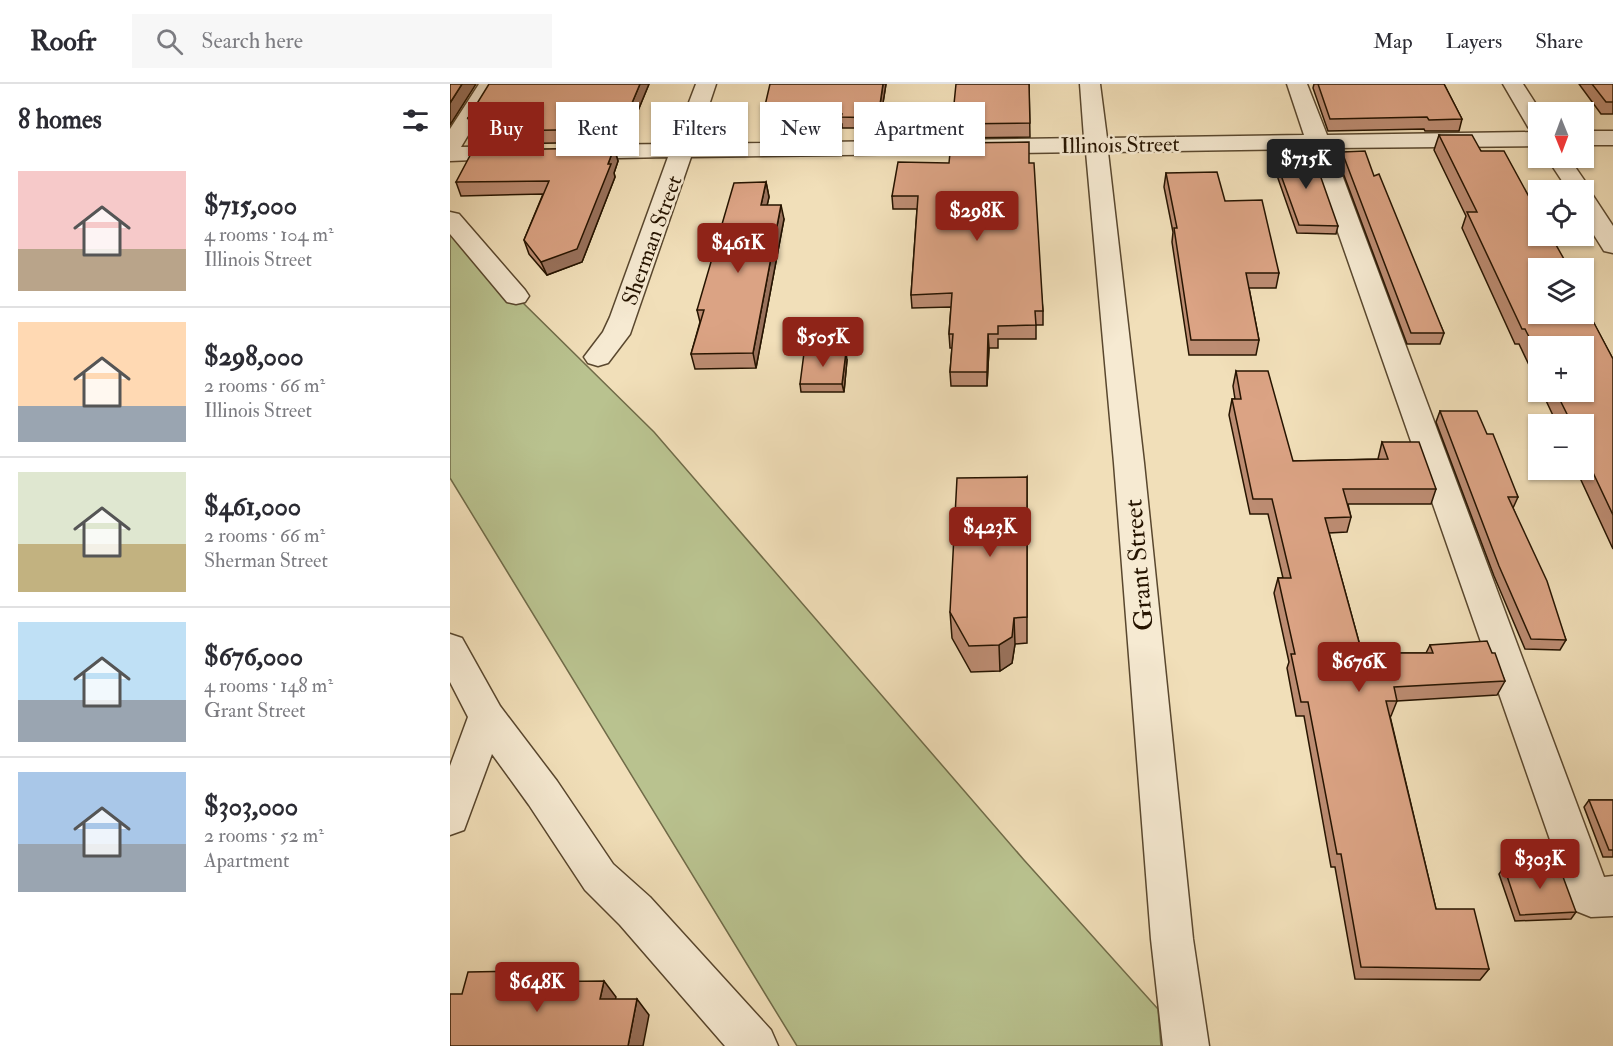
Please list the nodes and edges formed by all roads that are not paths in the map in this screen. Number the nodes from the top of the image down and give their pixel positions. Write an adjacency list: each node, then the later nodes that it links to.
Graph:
1 (489, 84): 13 (street)
2 (706, 84): 6 (street, Sherman Street)
3 (1090, 84): 12 (street, Grant Street)
4 (1297, 84): 11 (street)
5 (1513, 84): 7 (street)
6 (700, 102)
7 (1528, 109)
8 (1594, 138): 9 (street)
9 (1613, 138)
10 (1528, 139): 11 (street, Illinois Street)
11 (1318, 142): 12 (street, Illinois Street); 27 (street)
12 (1096, 145): 14 (street, Illinois Street); 29 (street, Grant Street)
13 (450, 147)
14 (748, 149)
15 (651, 150): 16 (street, Illinois Street)
16 (450, 154)
17 (681, 156): 22 (street, Sherman Street)
18 (1594, 215): 20 (street)
19 (450, 219): 21 (street)
20 (1613, 246)
21 (516, 296)
22 (598, 357)
23 (450, 648): 24 (street)
24 (487, 717): 25 (street); 28 (street)
25 (457, 782): 26 (street)
26 (450, 817)
27 (1613, 896)
28 (755, 1046)
29 (1186, 1046)

